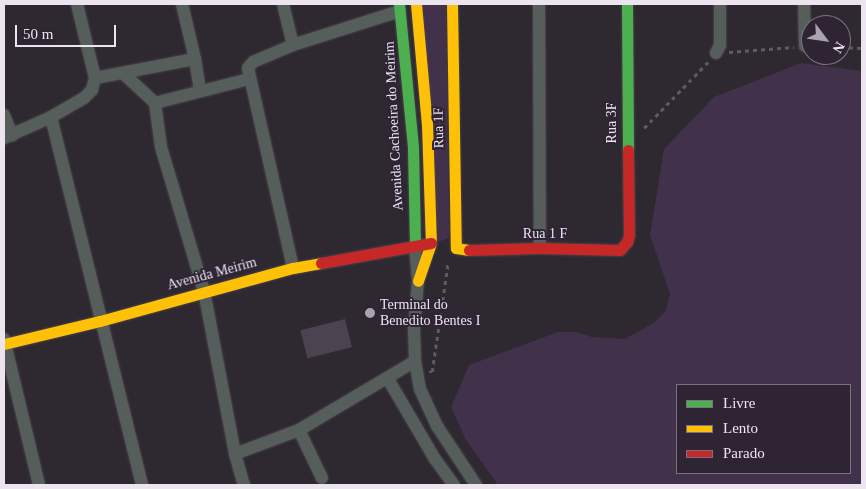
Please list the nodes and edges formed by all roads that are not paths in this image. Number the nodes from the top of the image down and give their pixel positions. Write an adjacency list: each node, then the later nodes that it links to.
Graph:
1 (77, 4): 14 (street)
2 (182, 4): 12 (street)
3 (283, 4): 10 (street)
4 (416, 4): 22 (street)
5 (452, 4): 25 (street, Rua 1F)
6 (539, 4): 24 (street)
7 (627, 4): 21 (street, Rua 3F)
8 (720, 4): 11 (street)
9 (400, 7): 10 (street); 23 (street, Avenida Cachoeira do Meirim)
10 (292, 45): 15 (street)
11 (716, 53)
12 (196, 59): 13 (street); 16 (street)
13 (124, 74): 14 (street); 17 (street)
14 (95, 78): 19 (street)
15 (249, 79): 16 (street); 26 (street)
16 (200, 91): 17 (street)
17 (155, 103): 28 (street)
18 (4, 115): 20 (street)
19 (52, 117): 20 (street); 29 (street)
20 (8, 136)
21 (627, 242): 24 (street, Rua 1 F)
22 (431, 243): 23 (street, Avenida Meirim); 27 (street)
23 (415, 246): 26 (street, Avenida Meirim); 27 (street)
24 (540, 248): 25 (street, Rua 1 F)
25 (459, 250)
26 (293, 268): 28 (street, Avenida Meirim)
27 (418, 281): 31 (street)
28 (204, 291): 29 (street, Avenida Meirim); 34 (street)
29 (100, 321): 30 (street, Avenida Meirim); 37 (street)
30 (4, 342): 36 (street)
31 (415, 361): 32 (street); 40 (street)
32 (388, 379): 33 (street); 39 (street)
33 (299, 430): 34 (street); 35 (street)
34 (235, 454): 38 (street)
35 (322, 478)
36 (39, 485)
37 (142, 485)
38 (244, 485)
39 (454, 485)
40 (476, 485)

